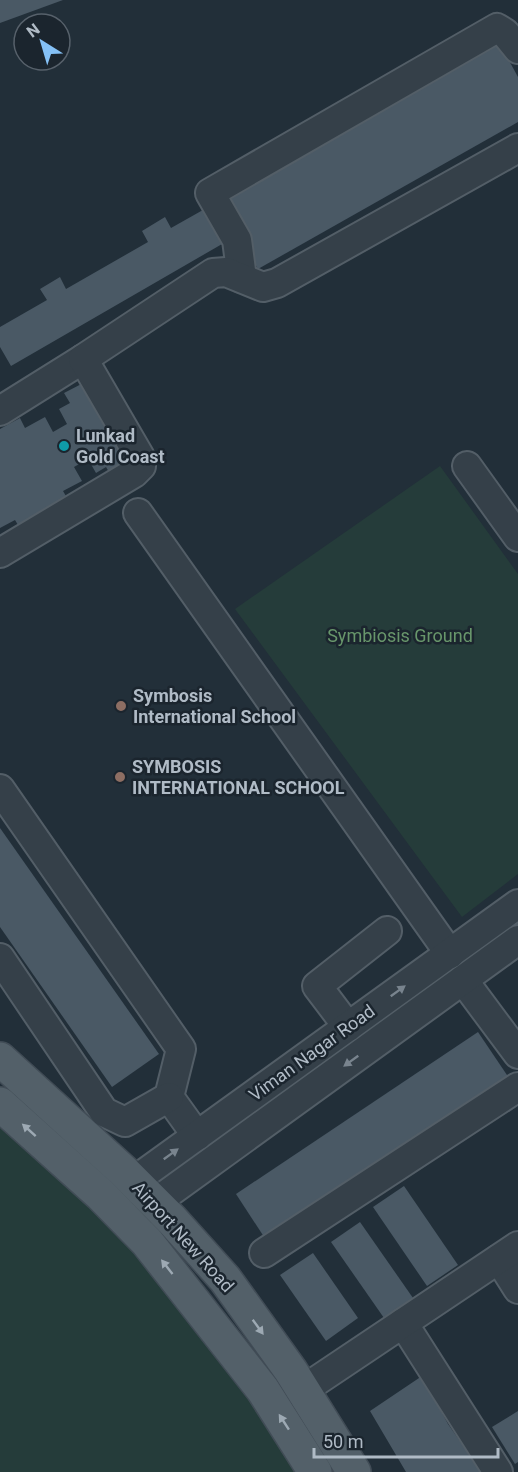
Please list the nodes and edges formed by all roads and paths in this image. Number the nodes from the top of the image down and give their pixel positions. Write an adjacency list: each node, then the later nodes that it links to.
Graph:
1 (518, 49): 3 (street)
2 (518, 147): 3 (street)
3 (242, 278): 4 (street)
4 (83, 358): 5 (street); 9 (street)
5 (0, 411)
6 (467, 466): 8 (street)
7 (138, 513): 14 (street)
8 (518, 537)
9 (0, 553)
10 (0, 789): 21 (street)
11 (518, 904): 14 (street, Viman Nagar Road)
12 (387, 931): 17 (street)
13 (518, 940): 16 (street, Viman Nagar Road)
14 (450, 954): 17 (street, Viman Nagar Road, one-way to 14)
15 (0, 958): 21 (street)
16 (463, 980): 18 (street); 24 (street, Viman Nagar Road, one-way to 24)
17 (348, 1027): 23 (street, Viman Nagar Road)
18 (518, 1054)
19 (0, 1059): 24 (main road, Airport New Road)
20 (518, 1087): 27 (street)
21 (169, 1097): 23 (street)
22 (0, 1104): 25 (main road, Airport New Road, one-way to 22)
23 (197, 1136): 24 (street, Viman Nagar Road, one-way to 23)
24 (145, 1192): 25 (street, Viman Nagar Road); 30 (main road, Airport New Road, one-way to 30)
25 (117, 1212): 31 (main road, Airport New Road, one-way to 25)
26 (508, 1252): 28 (street); 29 (street)
27 (264, 1253)
28 (518, 1289)
29 (403, 1323): 30 (street); 33 (street)
30 (303, 1390): 32 (main road, Airport New Road)
31 (315, 1472)
32 (354, 1472)
33 (498, 1472)

